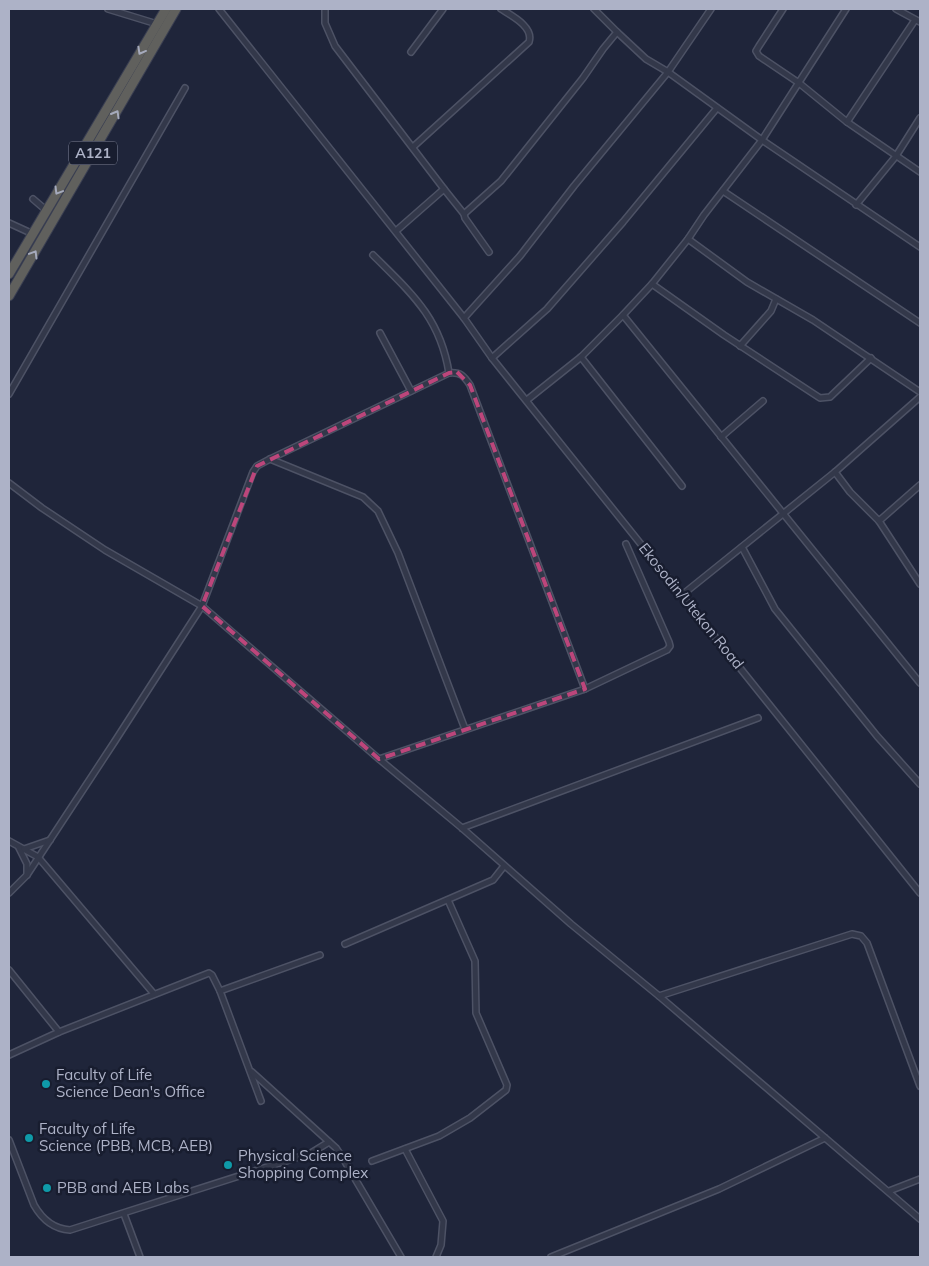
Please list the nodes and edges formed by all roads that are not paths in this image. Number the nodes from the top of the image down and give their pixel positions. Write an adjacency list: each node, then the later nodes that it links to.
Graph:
1 (108, 9): 15 (street)
2 (166, 9): 15 (highway, A121)
3 (176, 9): 43 (highway, A121, one-way to 3)
4 (219, 9): 35 (street, Ekosodin/Utekon Road)
5 (324, 9): 25 (street)
6 (443, 9): 17 (street)
7 (501, 9): 25 (street)
8 (594, 9): 16 (street)
9 (711, 9): 18 (street)
10 (783, 9): 19 (street)
11 (846, 9): 19 (street)
12 (896, 9): 13 (street)
13 (906, 11): 14 (street)
14 (918, 21): 23 (street)
15 (157, 24): 32 (highway, A121, one-way to 32)
16 (617, 32): 18 (street); 33 (street)
17 (411, 52)
18 (668, 72): 21 (street); 46 (street)
19 (799, 83): 23 (street); 24 (street)
20 (185, 88): 56 (street)
21 (717, 108): 24 (street); 51 (street)
22 (920, 118): 26 (street)
23 (848, 122): 26 (street)
24 (762, 140): 29 (street); 31 (street)
25 (413, 147): 28 (street)
26 (896, 156): 27 (street); 31 (street)
27 (920, 172)
28 (444, 190): 33 (street); 35 (street)
29 (723, 191): 37 (street); 47 (street)
30 (34, 199): 32 (street)
31 (856, 205): 38 (street)
32 (47, 211): 36 (highway, A121)
33 (464, 214): 39 (street)
34 (9, 223): 36 (street)
35 (396, 231): 46 (street, Ekosodin/Utekon Road)
36 (33, 234): 41 (highway, A121)
37 (688, 239): 42 (street); 44 (street)
38 (920, 247)
39 (489, 252)
40 (373, 255): 53 (street)
41 (9, 274)
42 (652, 284): 45 (street); 49 (street)
43 (9, 296)
44 (776, 299): 49 (street); 52 (street)
45 (622, 315): 50 (street); 60 (street)
46 (464, 318): 51 (street, Ekosodin/Utekon Road)
47 (920, 323)
48 (380, 333): 54 (street)
49 (740, 346): 52 (street)
50 (581, 357): 58 (street); 65 (street)
51 (492, 358): 58 (street, Ekosodin/Utekon Road)
52 (870, 358): 55 (street)
53 (449, 373): 54 (street); 74 (street)
54 (411, 391): 61 (street)
55 (920, 392)
56 (9, 394)
57 (920, 397): 62 (street)
58 (528, 400): 71 (street, Ekosodin/Utekon Road)
59 (763, 401): 60 (street)
60 (721, 437): 66 (street)
61 (270, 459): 72 (street); 76 (street)
62 (835, 472): 66 (street); 67 (street)
63 (9, 482): 72 (street)
64 (920, 485): 67 (street)
65 (682, 486)
66 (784, 514): 69 (street); 73 (street)
67 (879, 521): 70 (street)
68 (626, 544): 74 (street)
69 (742, 548): 71 (street); 78 (street)
70 (920, 584)
71 (682, 595): 87 (street, Ekosodin/Utekon Road)
72 (202, 606): 77 (street); 80 (street)
73 (920, 683)
74 (585, 689): 76 (street)
75 (758, 718): 79 (street)
76 (465, 729): 77 (street)
77 (379, 758): 79 (street)
78 (920, 784)
79 (462, 828): 84 (street)
80 (50, 840): 82 (street); 83 (street)
81 (9, 842): 82 (street)
82 (21, 848): 83 (street); 85 (street)
83 (38, 858): 85 (street); 93 (street)
84 (504, 866): 88 (street); 94 (street)
85 (26, 875): 86 (street)
86 (9, 893)
87 (920, 893)
88 (448, 900): 89 (street); 103 (street)
89 (345, 944)
90 (320, 955): 92 (street)
91 (9, 970): 95 (street)
92 (220, 991): 93 (street); 97 (street)
93 (154, 994): 95 (street)
94 (659, 996): 98 (street); 100 (street)
95 (59, 1032): 96 (street)
96 (9, 1055)
97 (250, 1070): 99 (street); 102 (street)
98 (920, 1086)
99 (262, 1101)
100 (826, 1138): 106 (street); 112 (street)
101 (9, 1140): 107 (street)
102 (329, 1142): 107 (street); 110 (street)
103 (405, 1149): 104 (street); 111 (street)
104 (372, 1161)
105 (920, 1179): 106 (street)
106 (889, 1191): 108 (street)
107 (124, 1214): 109 (street)
108 (920, 1219)
109 (140, 1257)
110 (401, 1257)
111 (436, 1257)
112 (551, 1257)

